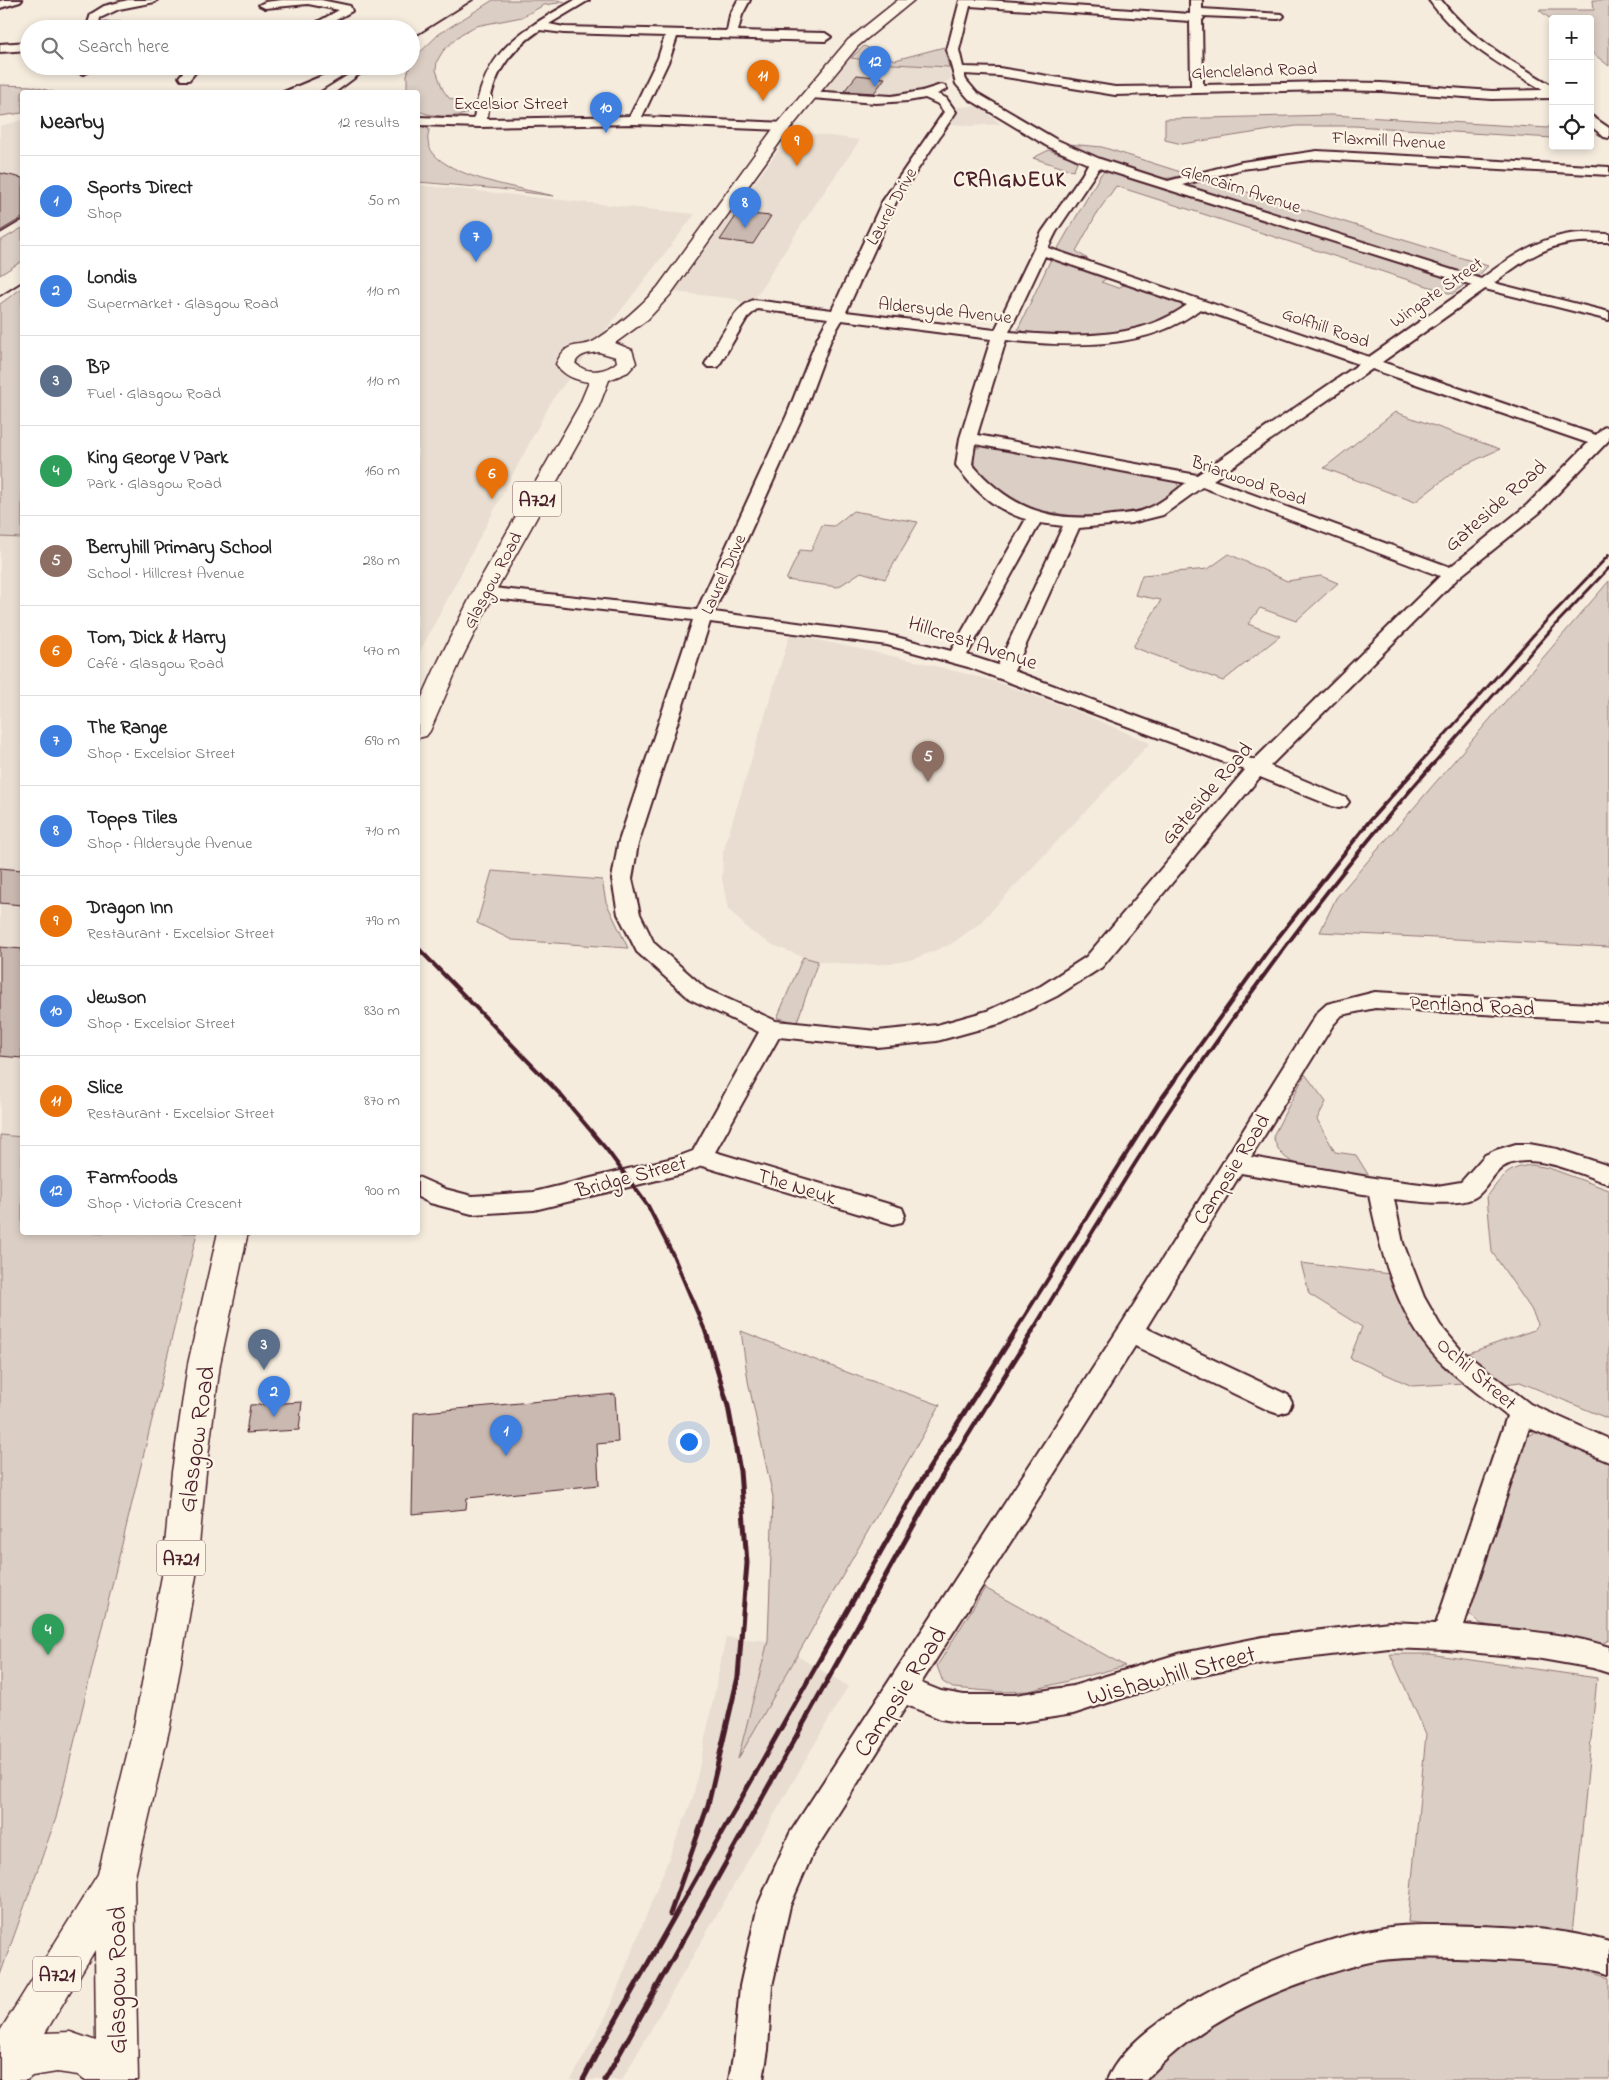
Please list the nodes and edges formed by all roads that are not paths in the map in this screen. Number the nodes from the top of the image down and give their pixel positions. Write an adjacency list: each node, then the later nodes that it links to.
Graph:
1 (16, 0): 8 (street)
2 (150, 0): 12 (street)
3 (583, 0): 14 (street)
4 (744, 0): 16 (street)
5 (907, 0): 24 (main road)
6 (1435, 0): 22 (street)
7 (966, 1): 10 (street); 20 (street)
8 (0, 5)
9 (265, 5): 13 (street)
10 (1197, 10): 11 (street); 21 (street)
11 (1278, 16)
12 (94, 20)
13 (328, 20)
14 (538, 26): 15 (street); 29 (street)
15 (672, 33): 16 (street); 26 (street)
16 (732, 34): 17 (street)
17 (825, 37)
18 (20, 47): 19 (street)
19 (0, 48)
20 (959, 75): 21 (street, Glencleland Road); 25 (street); 32 (street, Glencairn Avenue)
21 (1198, 90): 23 (street, Glencleland Road)
22 (1549, 91)
23 (1549, 93)
24 (811, 94): 25 (street); 30 (main road)
25 (927, 94): 39 (street, Laurel Drive)
26 (634, 120): 29 (street, Excelsior Street); 30 (street, Excelsior Street)
27 (420, 121): 29 (street, Excelsior Street)
28 (1594, 122): 31 (street)
29 (480, 123)
30 (784, 126): 42 (main road)
31 (1609, 134)
32 (1095, 162): 34 (street, Glencairn Avenue); 36 (street, Wingate Street)
33 (1609, 171): 34 (street, Flaxmill Avenue)
34 (1169, 185): 37 (street, Glencairn Avenue)
35 (1609, 238): 37 (street, Wingate Street)
36 (1040, 250): 38 (street, Golfhill Road); 41 (street, Wingate Street)
37 (1482, 284): 40 (street, Glencairn Avenue); 43 (street, Wingate Street)
38 (1199, 303): 41 (street, Aldersyde Avenue); 43 (street, Golfhill Road)
39 (837, 316): 41 (street, Aldersyde Avenue); 44 (street, Aldersyde Avenue); 55 (street, Laurel Drive)
40 (1609, 316)
41 (1000, 335): 49 (street, Wingate Street)
42 (606, 347): 45 (main road); 46 (main road)
43 (1370, 362): 48 (street, Golfhill Road); 50 (street, Wingate Street)
44 (713, 364)
45 (582, 375): 46 (main road); 47 (main road)
46 (601, 376): 47 (main road, A721)
47 (590, 406): 54 (main road, Glasgow Road / A721)
48 (1604, 436): 53 (street, Gateside Road)
49 (968, 438): 50 (street, Briarwood Road); 51 (street, Wingate Street)
50 (1201, 481): 52 (street, Wingate Street); 53 (street, Briarwood Road)
51 (1035, 517): 52 (street, Wingate Street); 56 (street)
52 (1073, 523): 57 (street)
53 (1452, 574): 59 (street, Gateside Road)
54 (484, 592): 55 (street, Hillcrest Avenue); 58 (main road, Glasgow Road / A721)
55 (704, 616): 56 (street, Hillcrest Avenue); 63 (street, Laurel Drive)
56 (957, 657): 57 (street, Hillcrest Avenue)
57 (1003, 674): 59 (street, Hillcrest Avenue)
58 (420, 727)
59 (1257, 768): 60 (street, Hillcrest Avenue); 63 (street, Gateside Road)
60 (1339, 802)
61 (1335, 1009): 62 (street, Pentland Road); 65 (street, Campsie Road)
62 (1609, 1013)
63 (772, 1029): 64 (street, Bridge Street)
64 (701, 1157): 67 (street, Bridge Street); 69 (street, The Neuk)
65 (1235, 1163): 68 (street); 71 (street, Campsie Road)
66 (1609, 1176): 68 (street)
67 (420, 1187)
68 (1380, 1188): 73 (street, Ochil Street)
69 (893, 1215)
70 (232, 1235): 78 (main road, Glasgow Road / A721)
71 (1130, 1332): 72 (street); 77 (street, Campsie Road)
72 (1279, 1403)
73 (1521, 1412): 74 (street, Ochil Street); 75 (street)
74 (1609, 1451)
75 (1446, 1637): 76 (street, Wishawhill Street); 77 (street, Wishawhill Street)
76 (1609, 1660)
77 (900, 1689): 84 (street, Campsie Road)
78 (115, 1880): 80 (main road, Glasgow Road / A721); 83 (main road, Glasgow Road / A721)
79 (1609, 1958): 85 (street)
80 (0, 2069)
81 (0, 2074): 82 (main road)
82 (111, 2080)
83 (117, 2080)
84 (746, 2080)
85 (1124, 2080)

